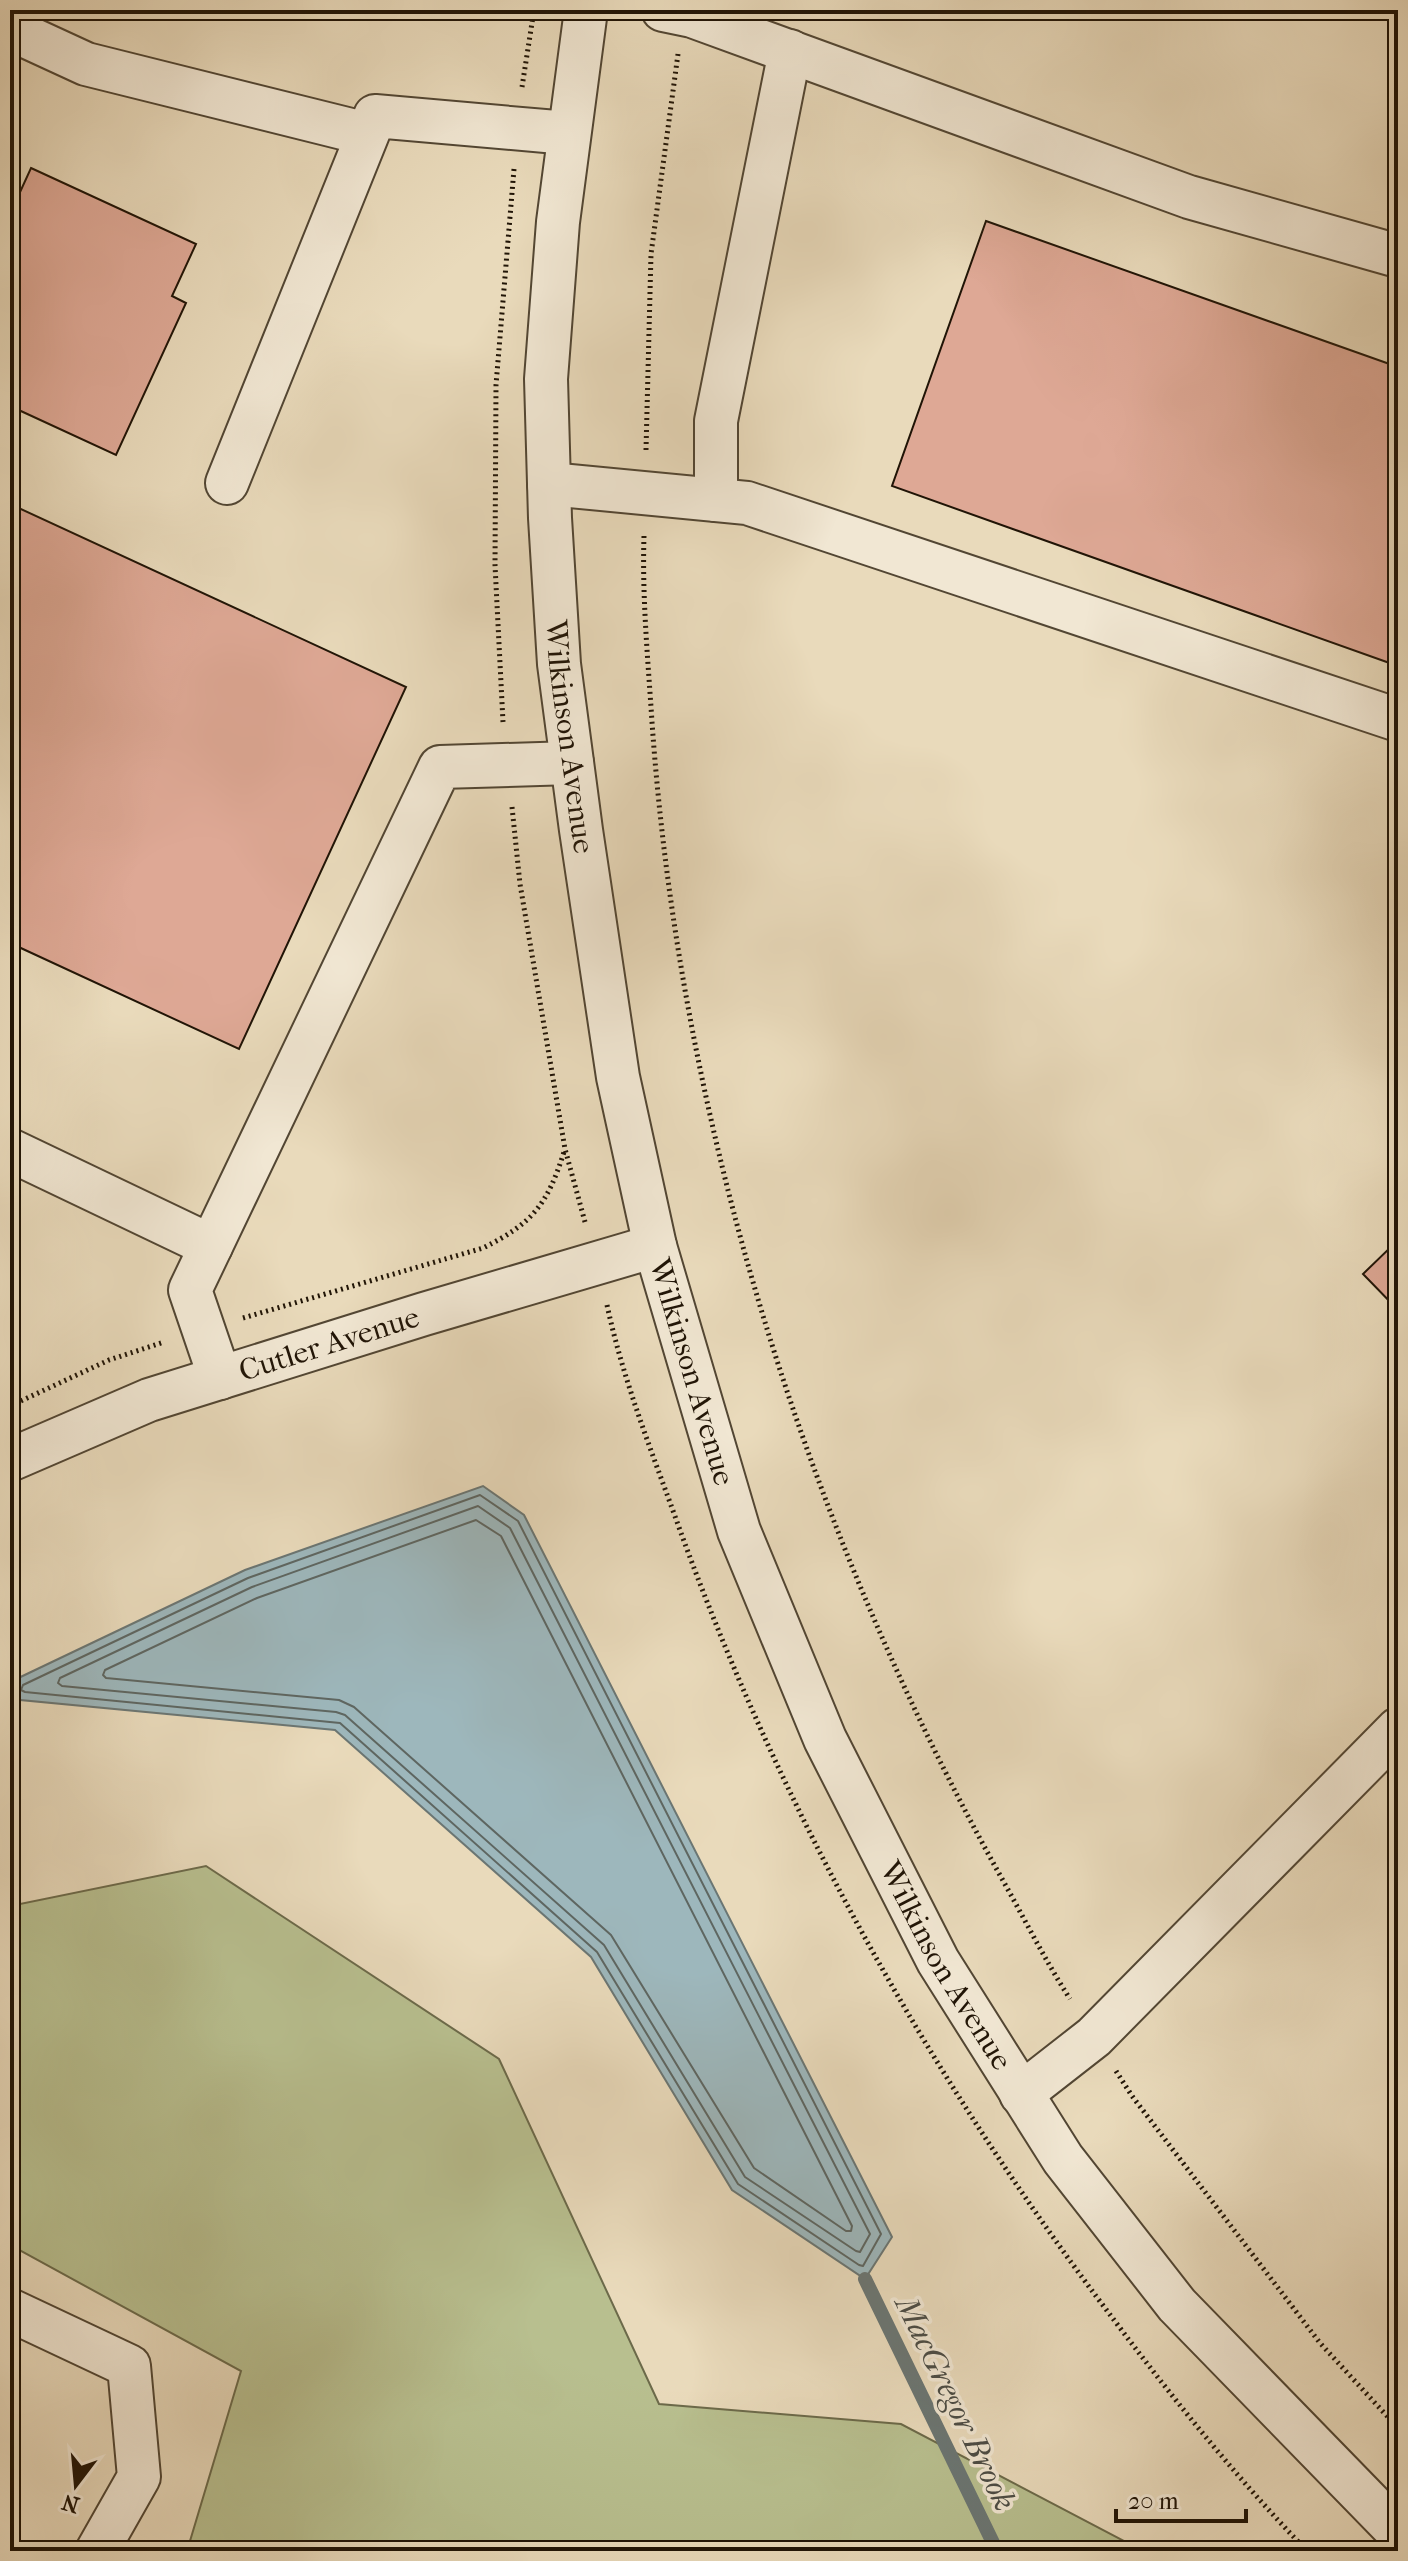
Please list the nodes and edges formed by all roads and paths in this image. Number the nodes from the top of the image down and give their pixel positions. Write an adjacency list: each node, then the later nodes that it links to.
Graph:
1 (586, 10): 5 (street, Wilkinson Avenue)
2 (674, 12): 4 (street); 10 (path)
3 (10, 29): 6 (street)
4 (790, 51): 7 (street); 11 (street)
5 (568, 133): 6 (street); 9 (street, Wilkinson Avenue)
6 (367, 134): 8 (street)
7 (1398, 256)
8 (227, 483)
9 (549, 484): 10 (street); 13 (street, Wilkinson Avenue)
10 (645, 493): 11 (street); 23 (path)
11 (716, 500): 12 (street)
12 (1398, 720)
13 (572, 763): 16 (street); 17 (street, Wilkinson Avenue)
14 (565, 1149): 18 (path)
15 (10, 1150): 16 (street)
16 (211, 1246): 18 (street)
17 (655, 1246): 19 (street, Cutler Avenue); 24 (street, Wilkinson Avenue)
18 (204, 1330): 19 (street); 20 (path)
19 (220, 1378): 21 (street, Cutler Avenue)
20 (10, 1406)
21 (10, 1460)
22 (1398, 1729): 23 (street)
23 (1094, 2037): 24 (street); 26 (path)
24 (1021, 2094): 27 (street, Wilkinson Avenue)
25 (10, 2310): 28 (street)
26 (1398, 2428)
27 (1398, 2532)
28 (97, 2551)

